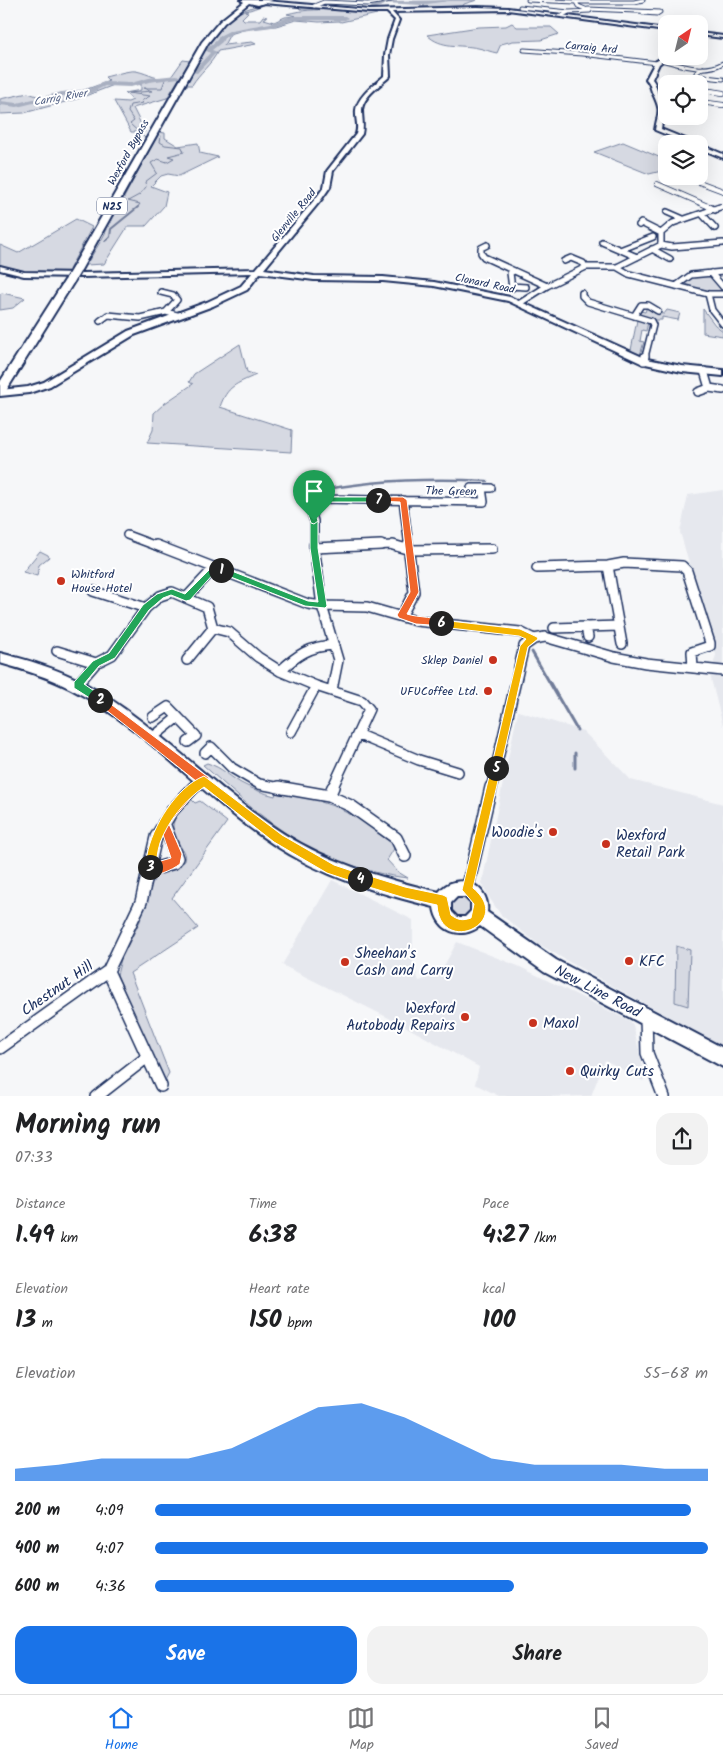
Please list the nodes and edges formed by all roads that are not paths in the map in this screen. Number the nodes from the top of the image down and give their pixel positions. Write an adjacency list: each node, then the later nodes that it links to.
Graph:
1 (245, 0): 8 (highway, N25); 12 (highway, Wexford Bypass / N25)
2 (391, 0): 10 (street)
3 (528, 0): 6 (street)
4 (644, 0): 7 (street)
5 (270, 1): 8 (highway, N25); 9 (street); 9 (street)
6 (566, 1): 7 (street)
7 (576, 2): 13 (street)
8 (258, 3): 12 (highway, Wexford Bypass / N25)
9 (284, 3): 10 (street)
10 (314, 6): 14 (street)
11 (520, 7): 15 (street)
12 (239, 9): 83 (highway, Wexford Bypass / N25, bridge)
13 (588, 9): 15 (street); 16 (street)
14 (390, 12): 17 (street); 59 (street, Glenville Road)
15 (569, 12): 17 (street)
16 (643, 13)
17 (563, 15): 18 (street)
18 (658, 29)
19 (708, 36): 20 (street)
20 (723, 37)
21 (524, 50): 22 (street, Carraig Ard)
22 (658, 62)
23 (723, 63): 26 (street)
24 (658, 64): 32 (street)
25 (681, 65): 26 (street, Carraig Ard)
26 (703, 68): 27 (street)
27 (723, 78)
28 (708, 90): 29 (street)
29 (723, 93)
30 (708, 103): 31 (street)
31 (723, 105)
32 (671, 135)
33 (708, 150): 34 (street)
34 (723, 156)
35 (657, 184): 39 (street)
36 (707, 185): 37 (street)
37 (723, 191)
38 (723, 206): 39 (street)
39 (715, 210): 41 (street)
40 (667, 212): 42 (street)
41 (702, 214): 42 (street); 44 (street)
42 (683, 219): 45 (street)
43 (639, 225): 45 (street)
44 (715, 228)
45 (661, 233): 49 (street)
46 (653, 237): 52 (street)
47 (602, 242): 52 (street)
48 (723, 243): 49 (street)
49 (661, 245): 51 (street)
50 (487, 246): 60 (street)
51 (652, 249): 53 (street); 54 (street)
52 (620, 250): 53 (street)
53 (637, 257): 57 (street)
54 (670, 259)
55 (564, 261): 56 (street)
56 (586, 267): 57 (street); 63 (street)
57 (617, 267): 64 (street)
58 (0, 268): 59 (street, Clonard Road)
59 (260, 271): 71 (street, Clonard Road); 74 (street, Glenville Road)
60 (514, 271): 63 (street); 65 (street)
61 (723, 272): 62 (street)
62 (711, 273): 64 (street); 66 (street)
63 (547, 286): 71 (street)
64 (676, 286): 69 (street)
65 (526, 287)
66 (723, 287)
67 (161, 292): 73 (street)
68 (582, 293): 75 (street)
69 (708, 294): 70 (street); 77 (street)
70 (723, 294)
71 (520, 303): 78 (street, Clonard Road)
72 (658, 310): 75 (street)
73 (166, 312): 74 (street); 76 (street)
74 (178, 315): 83 (street, Glenville Road)
75 (634, 316): 78 (street)
76 (100, 321)
77 (723, 324)
78 (644, 361): 79 (street, Clonard Road)
79 (704, 371): 80 (street, Clonard Road); 81 (street)
80 (723, 373)
81 (709, 388): 82 (street); 84 (street)
82 (723, 390)
83 (0, 392)
84 (698, 392)
85 (471, 488): 86 (street, The Green)
86 (482, 488): 87 (street, The Green); 88 (street, The Green)
87 (490, 488)
88 (403, 500): 90 (street, The Green); 92 (street)
89 (127, 536): 94 (street)
90 (314, 548): 92 (street); 98 (street, The Green)
91 (492, 549): 92 (street)
92 (410, 550): 100 (street)
93 (608, 566): 95 (street); 101 (street); 113 (street)
94 (215, 567): 97 (street); 98 (street)
95 (537, 568)
96 (92, 591): 99 (street)
97 (186, 598): 99 (street); 103 (street)
98 (322, 606): 100 (street); 108 (street, The Green)
99 (146, 608): 112 (street)
100 (402, 615): 106 (street)
101 (619, 626): 102 (street); 107 (street)
102 (586, 627): 104 (street); 105 (street)
103 (213, 628): 111 (street); 114 (street)
104 (554, 628)
105 (588, 638)
106 (534, 639): 113 (street); 132 (street)
107 (622, 644)
108 (334, 645): 114 (street); 118 (street, The Green)
109 (57, 651): 112 (street)
110 (0, 658): 116 (street)
111 (187, 660)
112 (96, 663): 116 (street)
113 (693, 668): 115 (street)
114 (280, 671): 117 (street)
115 (723, 671)
116 (77, 685): 123 (street)
117 (316, 686): 118 (street); 121 (street)
118 (332, 690): 122 (street)
119 (153, 717): 120 (street)
120 (178, 718): 123 (street); 124 (street)
121 (291, 732)
122 (359, 736): 126 (street); 128 (street)
123 (152, 738): 127 (street)
124 (188, 742)
125 (205, 753): 128 (street)
126 (458, 772)
127 (204, 781): 129 (street, Chestnut Hill); 133 (street)
128 (329, 796): 130 (street)
129 (164, 823): 131 (street, Chestnut Hill); 131 (street)
130 (406, 856)
131 (149, 870): 135 (street, Chestnut Hill)
132 (467, 890): 133 (street); 134 (street)
133 (443, 901): 134 (street)
134 (478, 916): 136 (street, New Line Road)
135 (108, 971): 137 (street, Chestnut Hill); 138 (street, Chestnut Hill)
136 (646, 1017): 139 (street, New Line Road); 142 (street)
137 (0, 1048)
138 (146, 1058): 140 (street, Chestnut Hill); 141 (street)
139 (723, 1058)
140 (161, 1086)
141 (96, 1096)
142 (664, 1096)

